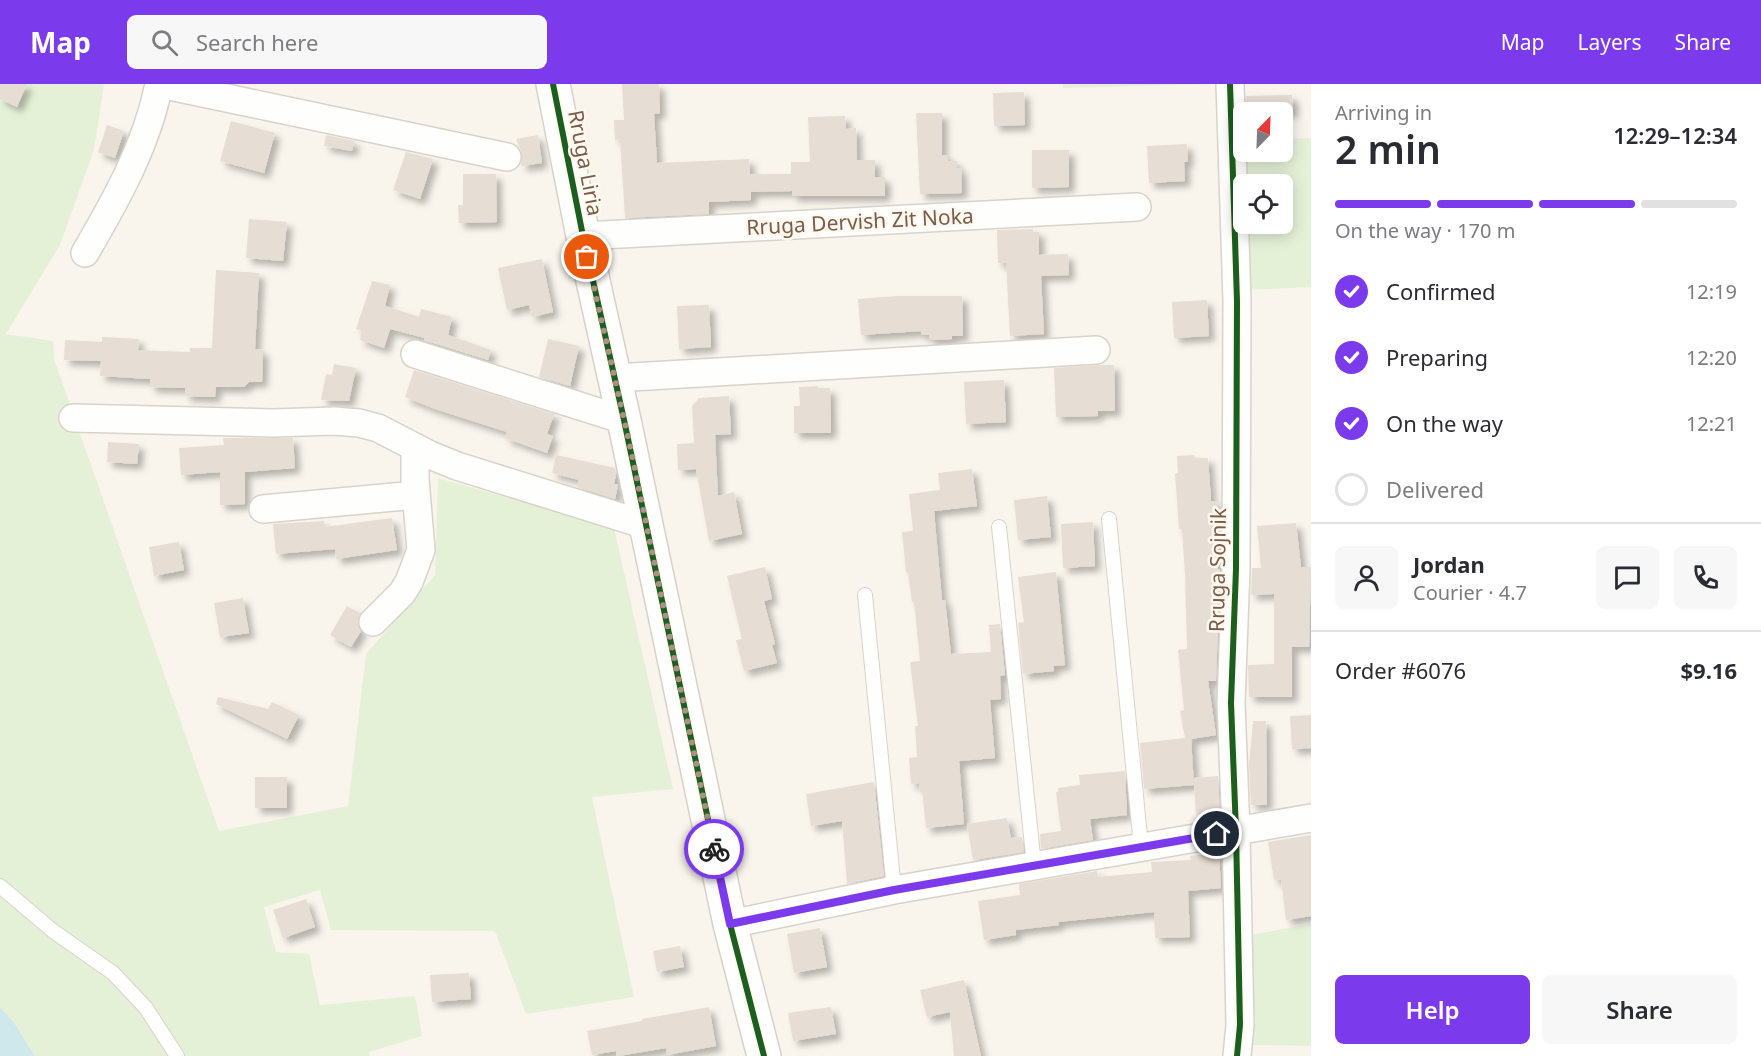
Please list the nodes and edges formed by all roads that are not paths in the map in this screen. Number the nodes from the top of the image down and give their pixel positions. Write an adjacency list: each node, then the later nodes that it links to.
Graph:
1 (159, 84): 4 (street); 7 (street)
2 (553, 84): 6 (main road, Rruga Liria)
3 (1230, 84): 22 (street, Rruga Sojnik)
4 (507, 157)
5 (1137, 207): 6 (street, Rruga Dervish Zit Noka)
6 (583, 236): 10 (main road, Rruga Liria)
7 (85, 253)
8 (1096, 350): 10 (street)
9 (415, 354): 12 (street)
10 (615, 378): 12 (main road, Rruga Liria)
11 (73, 418): 13 (street)
12 (624, 420): 17 (main road, Rruga Liria)
13 (415, 447): 14 (street); 17 (street)
14 (416, 495): 15 (street); 20 (street)
15 (263, 509)
16 (1109, 519): 23 (lane)
17 (646, 525): 27 (main road, Rruga Liria)
18 (999, 527): 24 (lane)
19 (866, 595): 26 (lane)
20 (373, 622)
21 (1311, 818): 22 (street)
22 (1236, 831): 23 (street); 30 (street, Rruga Sojnik)
23 (1141, 847): 24 (street)
24 (1034, 865): 26 (street)
25 (0, 886): 28 (lane)
26 (894, 890): 27 (street)
27 (730, 924): 29 (main road, Rruga Liria)
28 (177, 1056)
29 (764, 1056)
30 (1237, 1056)

